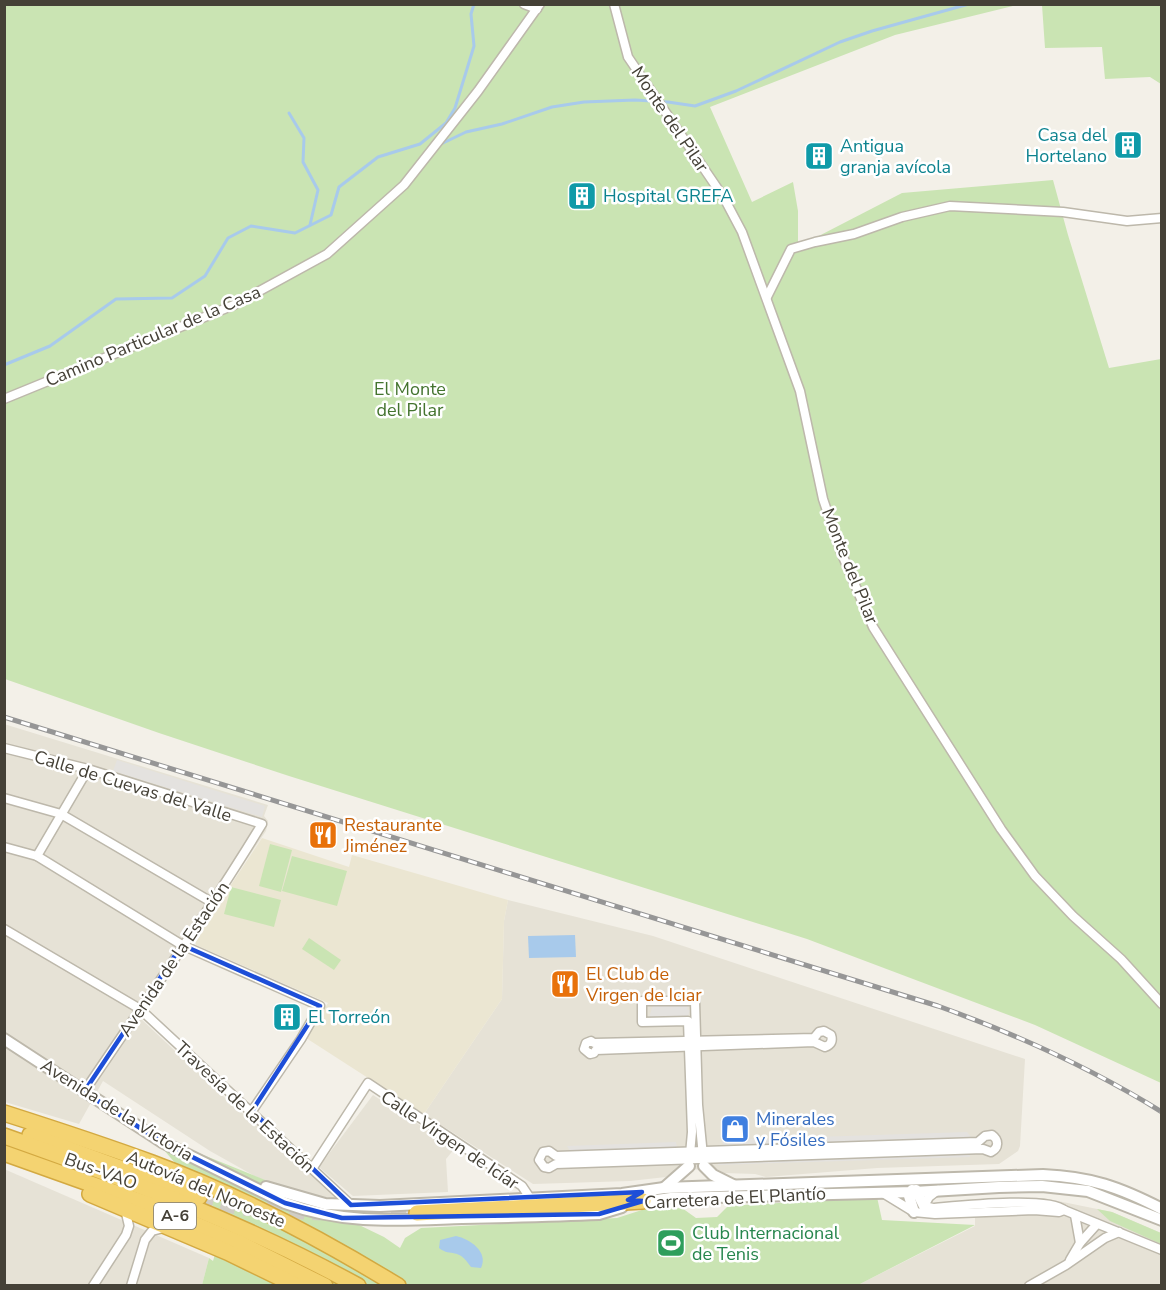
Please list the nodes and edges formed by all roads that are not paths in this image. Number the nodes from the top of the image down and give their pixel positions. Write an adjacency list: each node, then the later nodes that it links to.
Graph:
1 (524, 4): 3 (street)
2 (614, 4): 5 (street, Monte del Pilar)
3 (539, 7): 6 (street, Camino Particular de la Casa)
4 (1161, 218): 5 (street)
5 (766, 297): 17 (street, Monte del Pilar)
6 (4, 399)
7 (4, 748): 8 (street, Calle de Cuevas del Valle)
8 (87, 769): 10 (street); 11 (street, Calle de Cuevas del Valle)
9 (4, 798): 10 (street)
10 (61, 814): 13 (street); 14 (street)
11 (262, 824): 14 (street, Avenida de la Estación)
12 (4, 847): 13 (street)
13 (37, 856): 16 (street)
14 (213, 903): 16 (street, Avenida de la Estación)
15 (4, 929): 18 (street, Travesía de la Estación)
16 (182, 945): 18 (street, Avenida de la Estación); 22 (street)
17 (1161, 1004)
18 (140, 1009): 21 (street, Avenida de la Estación); 22 (street, Travesía de la Estación)
19 (4, 1040): 21 (street, Avenida de la Victoria)
20 (692, 1043): 20 (street); 20 (street); 20 (street); 28 (street); 29 (street)
21 (84, 1092): 42 (street, Avenida de la Victoria)
22 (252, 1111): 30 (street, Travesía de la Estación)
23 (4, 1113): 59 (highway, Autovía del Noroeste / A-6)
24 (4, 1126): 39 (highway)
25 (4, 1136): 64 (highway, Bus-VAO)
26 (4, 1153): 27 (highway, Autovía del Noroeste / A-6)
27 (20, 1158): 45 (highway); 63 (highway, Autovía del Noroeste / A-6)
28 (690, 1158): 28 (street); 29 (street); 34 (street); 36 (street)
29 (703, 1158): 29 (street); 33 (street); 36 (street)
30 (312, 1169): 40 (street, Calle Virgen de Icíar); 43 (street, Travesía de la Estación)
31 (1001, 1175): 32 (street, Carretera de El Plantío); 37 (street); 46 (street, Carretera de El Plantío)
32 (848, 1182): 33 (street, Carretera de El Plantío); 37 (street)
33 (736, 1186): 36 (street, Carretera de El Plantío)
34 (664, 1188): 36 (street, Carretera de El Plantío); 41 (street, Carretera de El Plantío)
35 (938, 1190): 37 (street, Carretera de El Plantío); 44 (street); 51 (street, Carretera de El Plantío)
36 (696, 1191): 38 (street, Carretera de El Plantío); 41 (street, Carretera de El Plantío)
37 (914, 1192): 38 (street, Carretera de El Plantío); 44 (street); 48 (street)
38 (883, 1193): 48 (street)
39 (199, 1197)
40 (530, 1198): 41 (street, Carretera de El Plantío); 43 (street, Carretera de El Plantío)
41 (638, 1198): 42 (street, Carretera de El Plantío); 49 (highway)
42 (305, 1205): 43 (street, Carretera de El Plantío)
43 (351, 1205)
44 (924, 1206): 47 (street)
45 (125, 1209): 53 (highway); 60 (street)
46 (1161, 1209)
47 (1064, 1210): 48 (street); 50 (street)
48 (914, 1212)
49 (417, 1213)
50 (1075, 1215): 52 (street); 56 (street)
51 (1161, 1220)
52 (1099, 1225): 54 (street); 55 (street); 56 (street)
53 (167, 1227): 61 (street); 62 (highway)
54 (1119, 1232): 55 (street); 57 (street)
55 (1099, 1242): 58 (street)
56 (1080, 1243): 58 (street)
57 (1161, 1250)
58 (1066, 1265): 67 (street)
59 (373, 1270): 65 (highway, Autovía del Noroeste / A-6); 66 (highway)
60 (93, 1286)
61 (131, 1286)
62 (297, 1286)
63 (325, 1286)
64 (358, 1286)
65 (398, 1286)
66 (407, 1286)
67 (1029, 1286)

